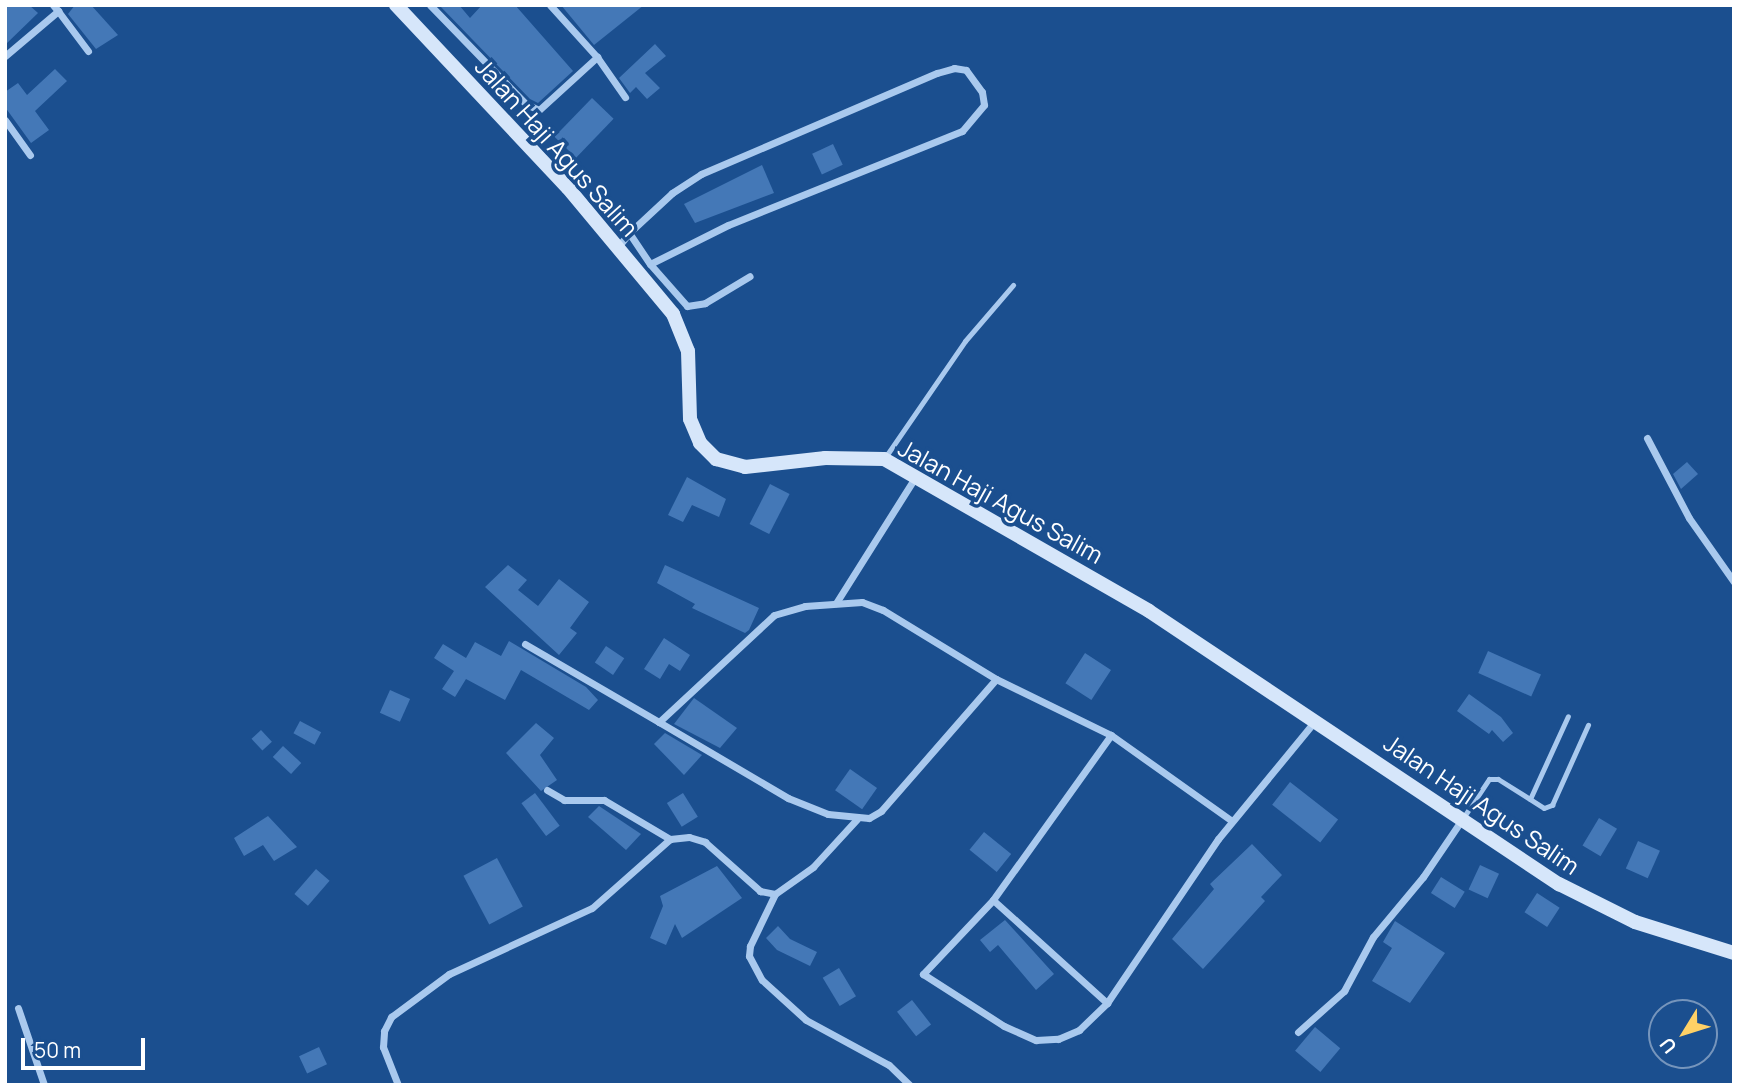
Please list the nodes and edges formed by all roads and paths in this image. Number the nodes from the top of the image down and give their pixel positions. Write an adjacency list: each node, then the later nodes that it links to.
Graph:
1 (396, 5): 12 (street, Jalan Haji Agus Salim)
2 (430, 5): 7 (street)
3 (550, 5): 7 (street)
4 (56, 8): 5 (street); 6 (street)
5 (88, 51)
6 (5, 56)
7 (597, 57): 8 (street)
8 (625, 97)
9 (5, 120): 10 (street)
10 (30, 155)
11 (629, 233): 12 (street); 13 (street); 13 (street)
12 (618, 247): 17 (street, Jalan Haji Agus Salim)
13 (650, 264): 14 (street)
14 (750, 276)
15 (1013, 285): 17 (lane)
16 (1647, 438): 19 (street)
17 (884, 458): 18 (street, Jalan Haji Agus Salim)
18 (916, 475): 20 (street); 24 (street, Jalan Haji Agus Salim)
19 (1734, 582)
20 (836, 603): 22 (street); 25 (street)
21 (525, 644): 25 (street)
22 (996, 679): 27 (street); 31 (street)
23 (1567, 716): 29 (lane)
24 (1315, 721): 30 (street, Jalan Haji Agus Salim); 32 (street)
25 (659, 722): 31 (street)
26 (1588, 725): 29 (lane)
27 (1111, 735): 32 (street); 35 (street)
28 (547, 790): 33 (street)
29 (1530, 799): 30 (lane)
30 (1462, 818): 36 (street, Jalan Haji Agus Salim); 39 (street)
31 (857, 819): 34 (street)
32 (1232, 821): 37 (street)
33 (670, 839): 34 (street); 41 (street)
34 (775, 894): 42 (street)
35 (993, 900): 37 (street); 37 (street)
36 (1734, 954)
37 (1107, 1003)
38 (18, 1008): 40 (street)
39 (1298, 1032)
40 (44, 1085)
41 (398, 1085)
42 (910, 1085)

